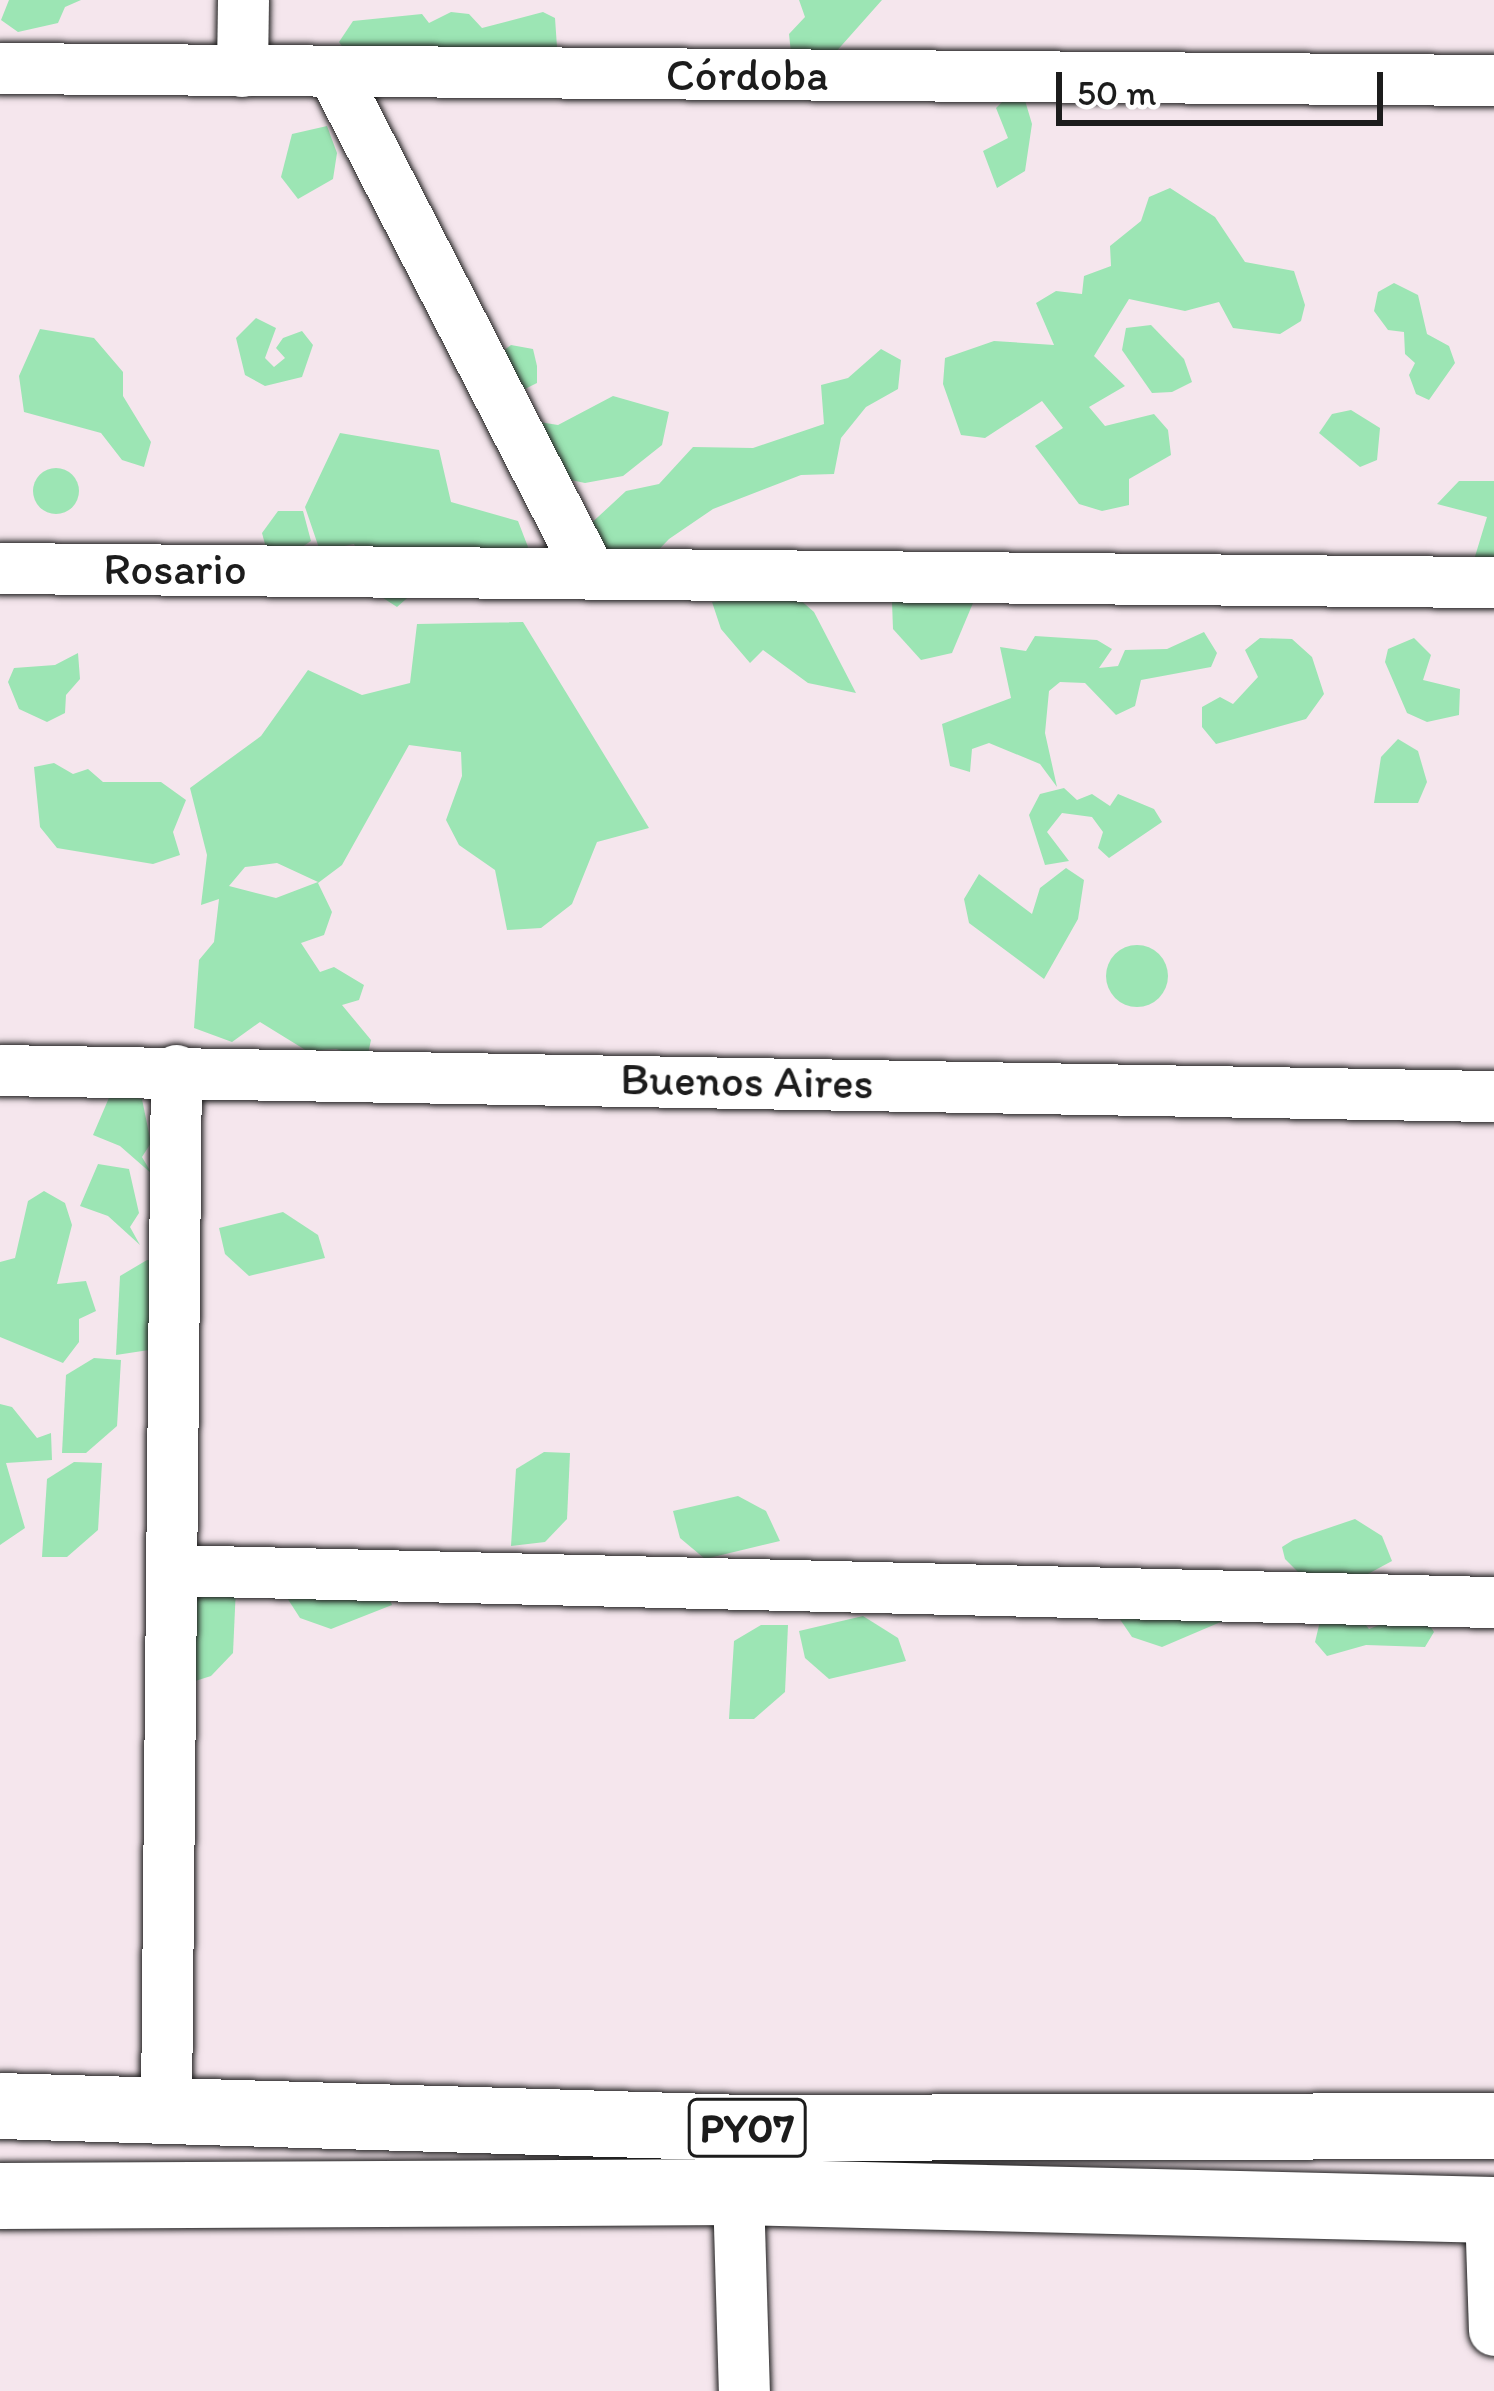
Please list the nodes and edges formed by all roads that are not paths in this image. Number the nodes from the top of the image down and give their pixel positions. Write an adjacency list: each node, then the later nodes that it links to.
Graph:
1 (243, 0): 3 (street)
2 (0, 68): 3 (street, Córdoba)
3 (242, 71): 4 (street, Córdoba)
4 (333, 73): 5 (street, Córdoba); 7 (street)
5 (1494, 80)
6 (0, 568): 7 (street, Rosario)
7 (590, 573): 8 (street)
8 (1494, 582)
9 (0, 1070): 10 (street, Buenos Aires)
10 (176, 1070): 11 (street, Buenos Aires); 12 (street)
11 (1494, 1096)
12 (171, 1570): 13 (street); 15 (street)
13 (1494, 1602)
14 (0, 2106): 15 (highway, PY07)
15 (166, 2106): 16 (highway, PY07)
16 (1494, 2126)
17 (738, 2192): 18 (highway, PY07); 19 (highway, PY07); 21 (street)
18 (0, 2196)
19 (1492, 2210): 20 (street)
20 (1494, 2330)
21 (744, 2391)

